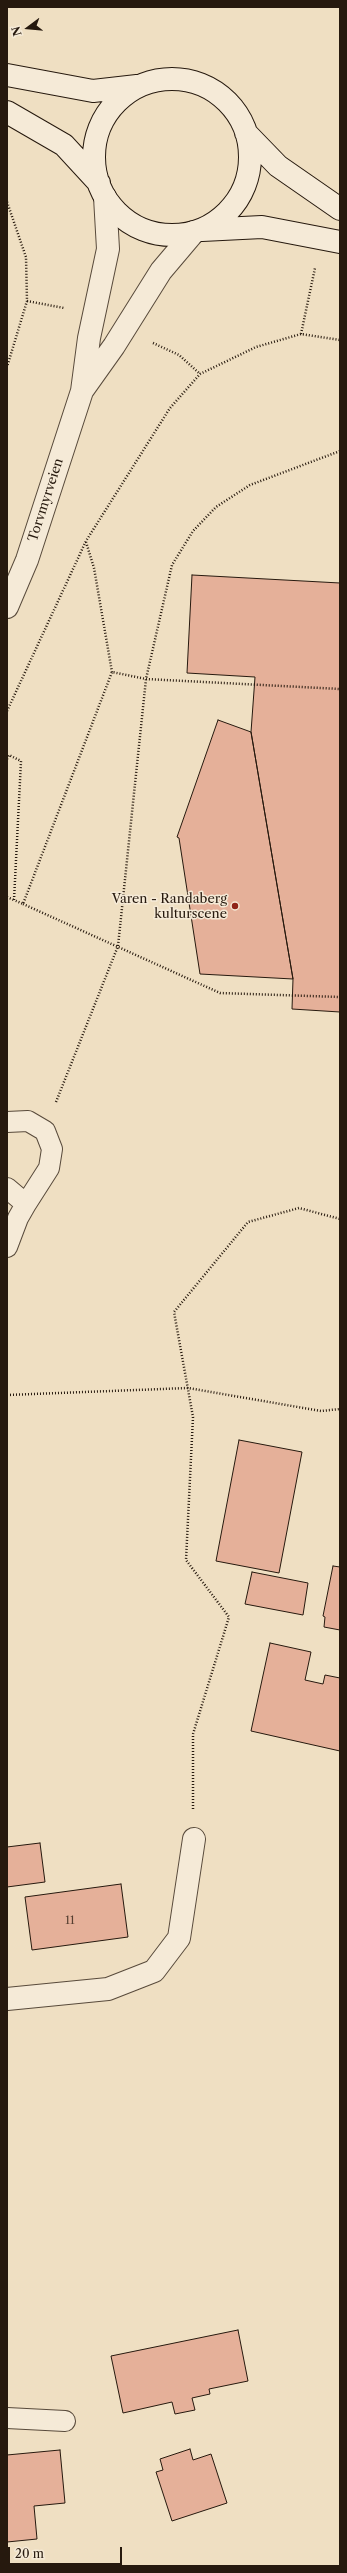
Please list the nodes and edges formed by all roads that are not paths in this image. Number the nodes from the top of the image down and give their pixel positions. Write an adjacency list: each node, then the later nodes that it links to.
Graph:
1 (7, 75): 2 (main road)
2 (139, 86): 4 (main road); 5 (main road)
3 (7, 112): 5 (main road)
4 (246, 133): 6 (main road); 7 (main road)
5 (102, 190): 7 (main road); 9 (main road)
6 (340, 209)
7 (198, 231): 8 (main road); 9 (main road)
8 (340, 242)
9 (82, 391): 10 (main road, Torvmyrveien)
10 (7, 607)
11 (7, 1122): 13 (lane)
12 (7, 1188): 13 (lane)
13 (26, 1204): 14 (lane)
14 (7, 1247)
15 (194, 1839): 16 (main road)
16 (7, 1999)
17 (7, 2418): 18 (lane)
18 (65, 2421)

